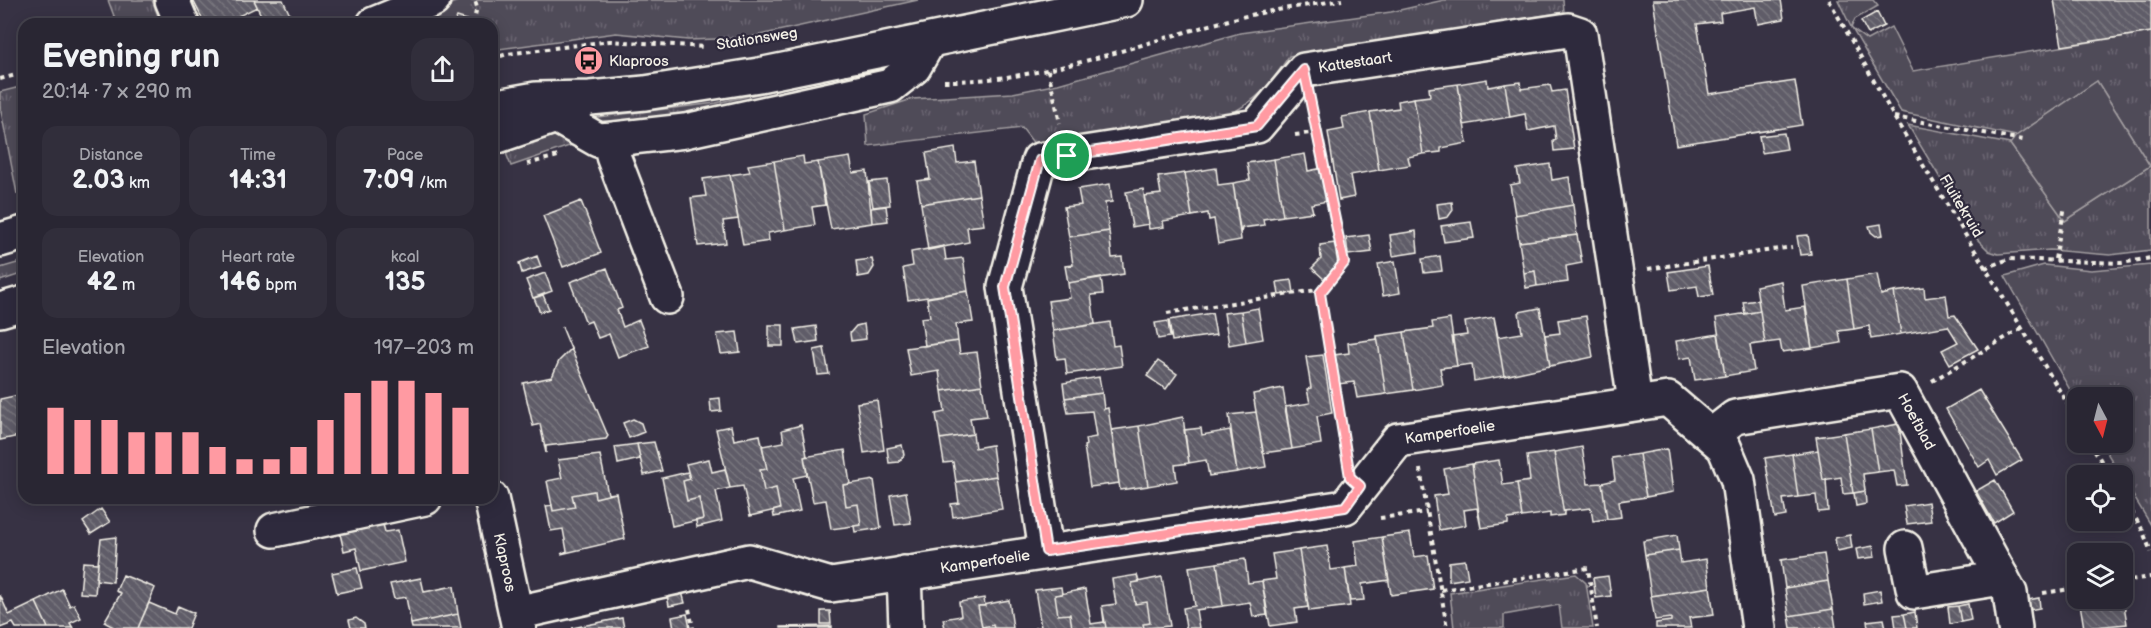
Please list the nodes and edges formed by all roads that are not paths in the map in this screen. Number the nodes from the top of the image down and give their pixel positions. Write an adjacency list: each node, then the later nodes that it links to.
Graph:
1 (172, 0): 4 (street)
2 (433, 0): 5 (street)
3 (1126, 0): 6 (street)
4 (180, 18)
5 (389, 18)
6 (929, 40): 7 (street); 11 (street)
7 (590, 99): 8 (street); 9 (street)
8 (498, 106)
9 (556, 116): 10 (street); 11 (street)
10 (498, 136)
11 (606, 140): 14 (street)
12 (18, 235): 13 (street)
13 (0, 240)
14 (667, 297)
15 (18, 305): 16 (street)
16 (0, 310)
17 (1635, 402): 18 (street, Kamperfoelie); 23 (street, Kamperfoelie); 23 (street, Kattestaart)
18 (1712, 435): 25 (street, Hoefblad); 28 (street, Kamperfoelie)
19 (397, 504): 21 (street)
20 (492, 504): 26 (street, Klaproos)
21 (274, 530)
22 (1905, 548): 25 (street)
23 (1046, 551): 24 (street, Kamperfoelie)
24 (904, 573): 26 (street, Kamperfoelie); 27 (street)
25 (2006, 585): 29 (street)
26 (518, 621)
27 (906, 628)
28 (1759, 628)
29 (2015, 628)

